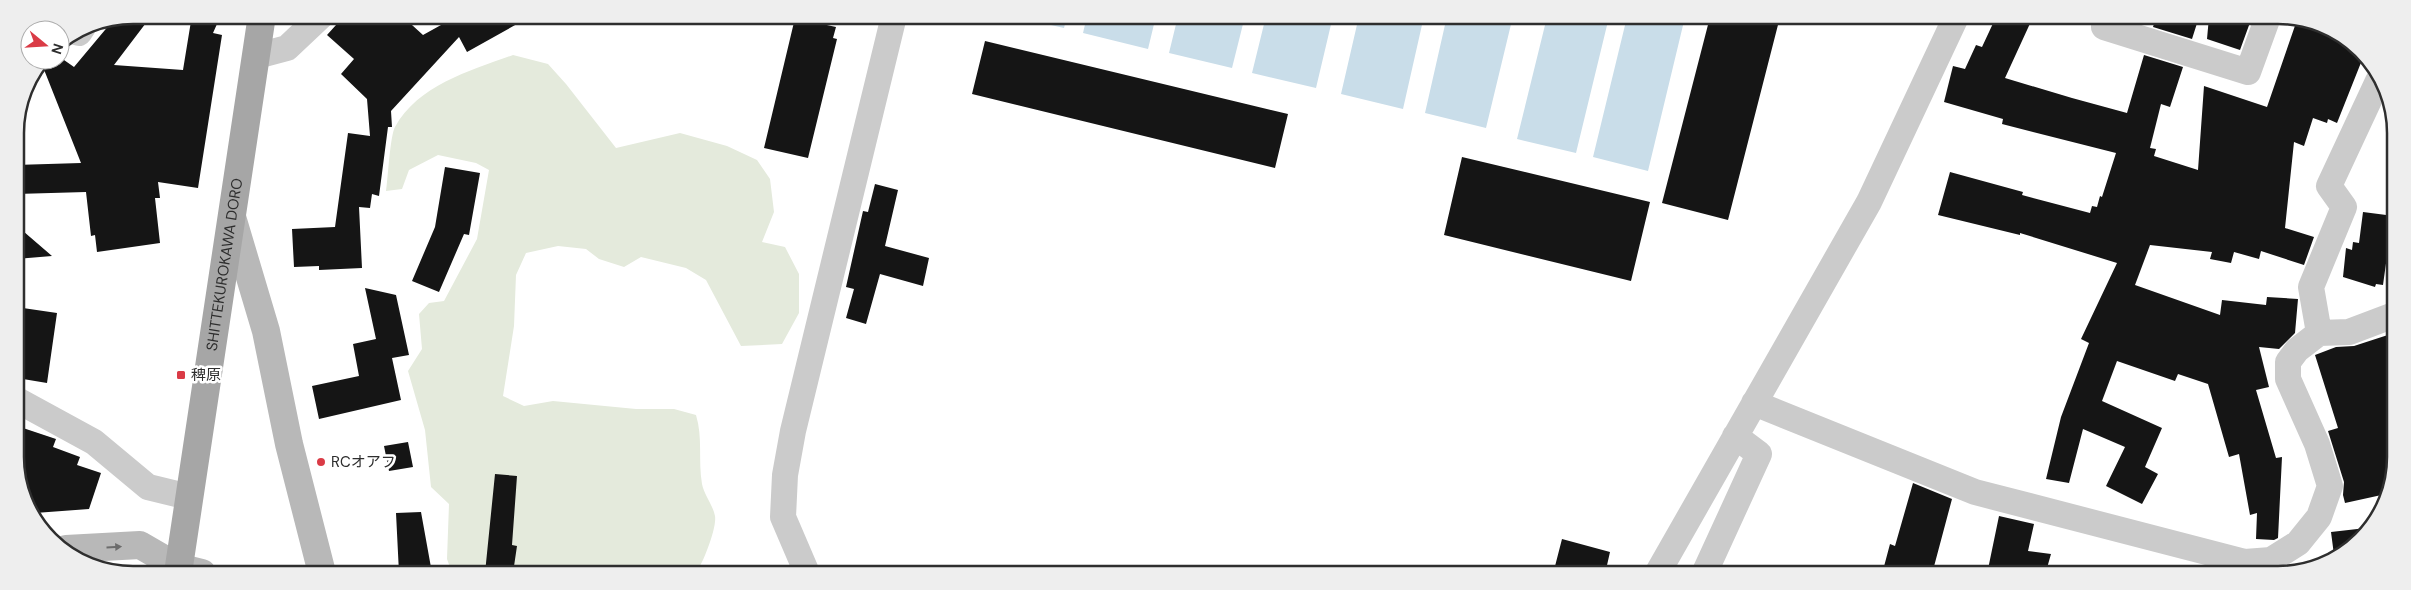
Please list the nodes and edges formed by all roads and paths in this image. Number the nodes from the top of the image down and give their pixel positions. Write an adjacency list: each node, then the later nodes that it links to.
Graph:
1 (261, 24): 7 (main road, SHITTEKUROKAWA DORO)
2 (312, 24): 7 (street)
3 (892, 24): 20 (street)
4 (1953, 24): 12 (street)
5 (2105, 24): 6 (street)
6 (2265, 24)
7 (257, 56): 9 (main road, SHITTEKUROKAWA DORO)
8 (2376, 85): 11 (street)
9 (232, 217): 15 (main road, SHITTEKUROKAWA DORO); 19 (street)
10 (2387, 318): 11 (street)
11 (2318, 333): 24 (street)
12 (1754, 403): 14 (street); 23 (street)
13 (24, 404): 15 (street)
14 (1735, 436): 21 (street); 22 (street)
15 (189, 496): 18 (main road, SHITTEKUROKAWA DORO)
16 (73, 549): 17 (street, one-way to 17)
17 (171, 566)
18 (179, 566)
19 (320, 566)
20 (804, 566)
21 (1661, 566)
22 (1708, 566)
23 (2237, 566)
24 (2251, 566)

